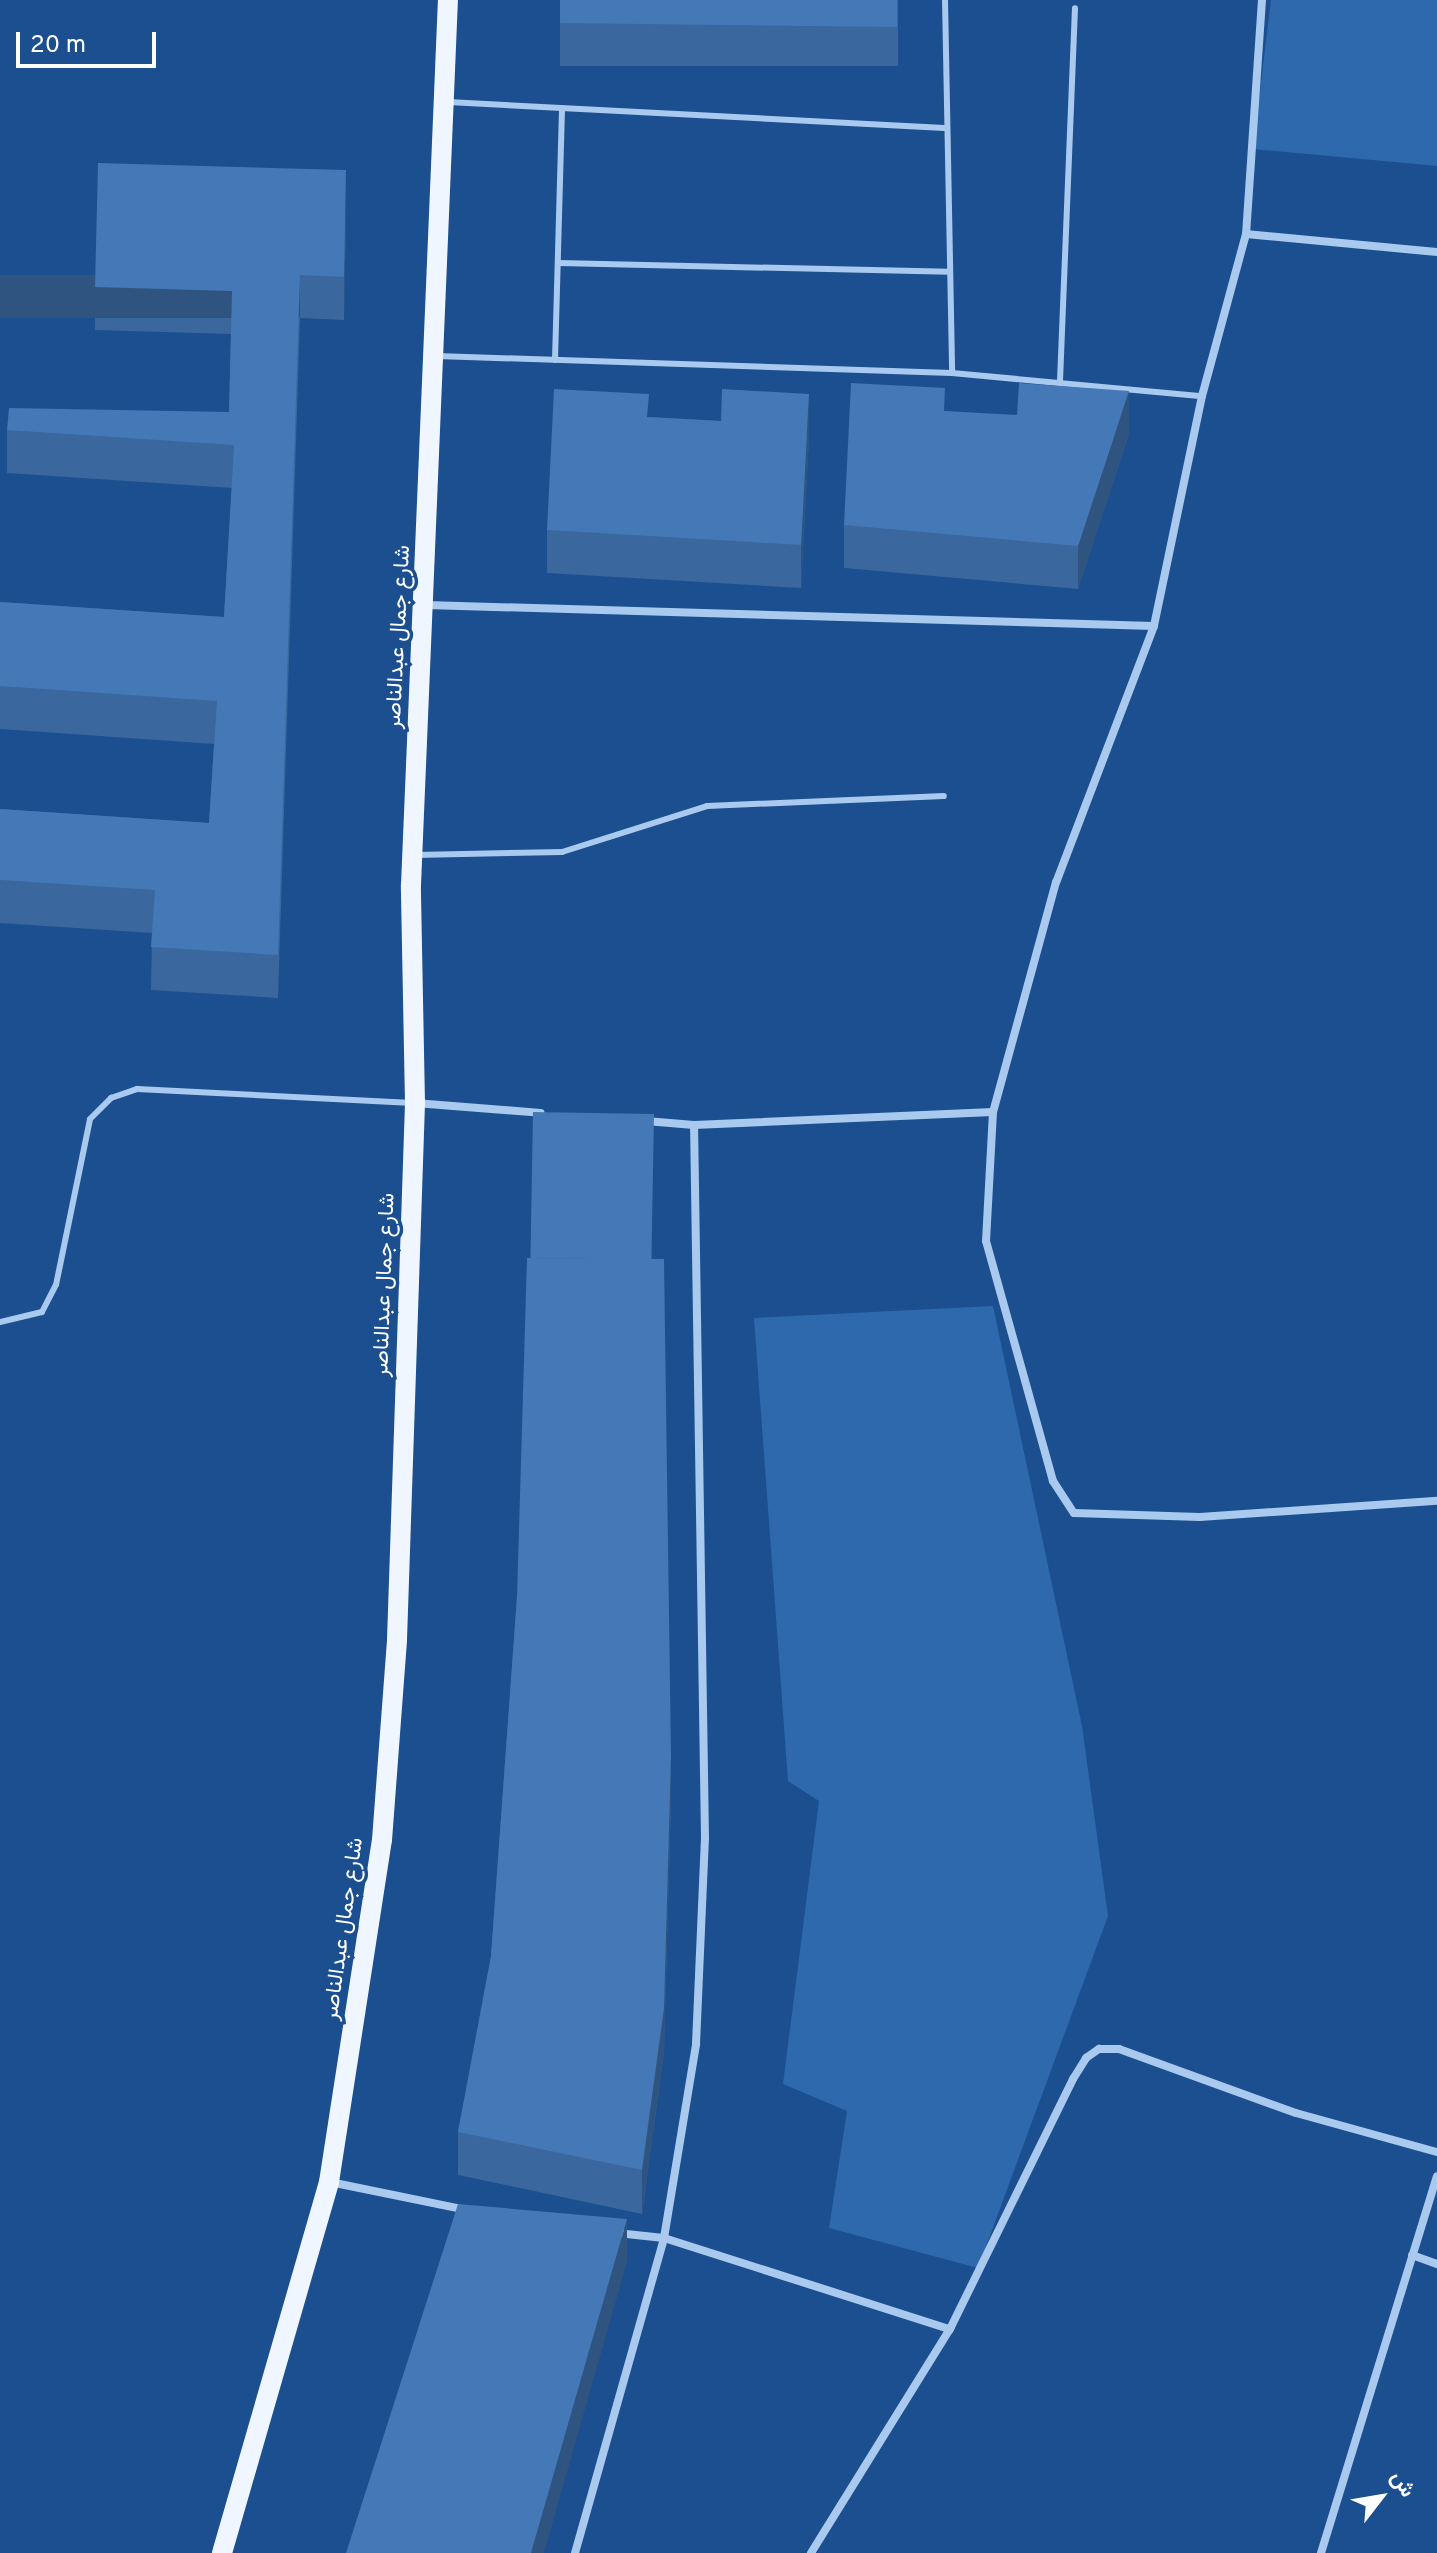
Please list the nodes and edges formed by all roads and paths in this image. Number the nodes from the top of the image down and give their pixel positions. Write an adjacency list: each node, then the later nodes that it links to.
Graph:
1 (448, 0): 5 (main road, شارع جمال عبدالناصر)
2 (945, 0): 7 (lane)
3 (1262, 0): 8 (street)
4 (1075, 8): 15 (lane)
5 (444, 102): 6 (lane); 12 (main road, شارع جمال عبدالناصر)
6 (562, 108): 7 (lane); 10 (lane)
7 (944, 128): 11 (lane)
8 (1246, 234): 9 (street); 16 (street)
9 (1437, 252)
10 (559, 263): 11 (lane); 13 (lane)
11 (949, 272): 14 (lane)
12 (434, 355): 13 (lane); 17 (main road, شارع جمال عبدالناصر)
13 (555, 360): 14 (lane)
14 (952, 373): 15 (lane)
15 (1060, 381): 16 (lane)
16 (1202, 396): 18 (street)
17 (426, 605): 18 (street); 20 (main road, شارع جمال عبدالناصر)
18 (1154, 626): 22 (street)
19 (944, 796): 20 (lane)
20 (413, 855): 21 (main road, شارع جمال عبدالناصر)
21 (415, 1103): 23 (street); 26 (lane); 30 (main road, شارع جمال عبدالناصر)
22 (993, 1112): 25 (street); 27 (street)
23 (555, 1114)
24 (632, 1120): 25 (street)
25 (694, 1125): 33 (street)
26 (0, 1322)
27 (1437, 1501)
28 (1437, 2152): 36 (street)
29 (1437, 2176): 34 (street)
30 (329, 2182): 31 (street); 37 (main road, شارع جمال عبدالناصر)
31 (483, 2214)
32 (604, 2231): 33 (street)
33 (664, 2238): 36 (street); 38 (street)
34 (1412, 2255): 35 (street); 40 (street)
35 (1437, 2264)
36 (950, 2329): 39 (street)
37 (222, 2553)
38 (575, 2553)
39 (811, 2553)
40 (1321, 2553)

